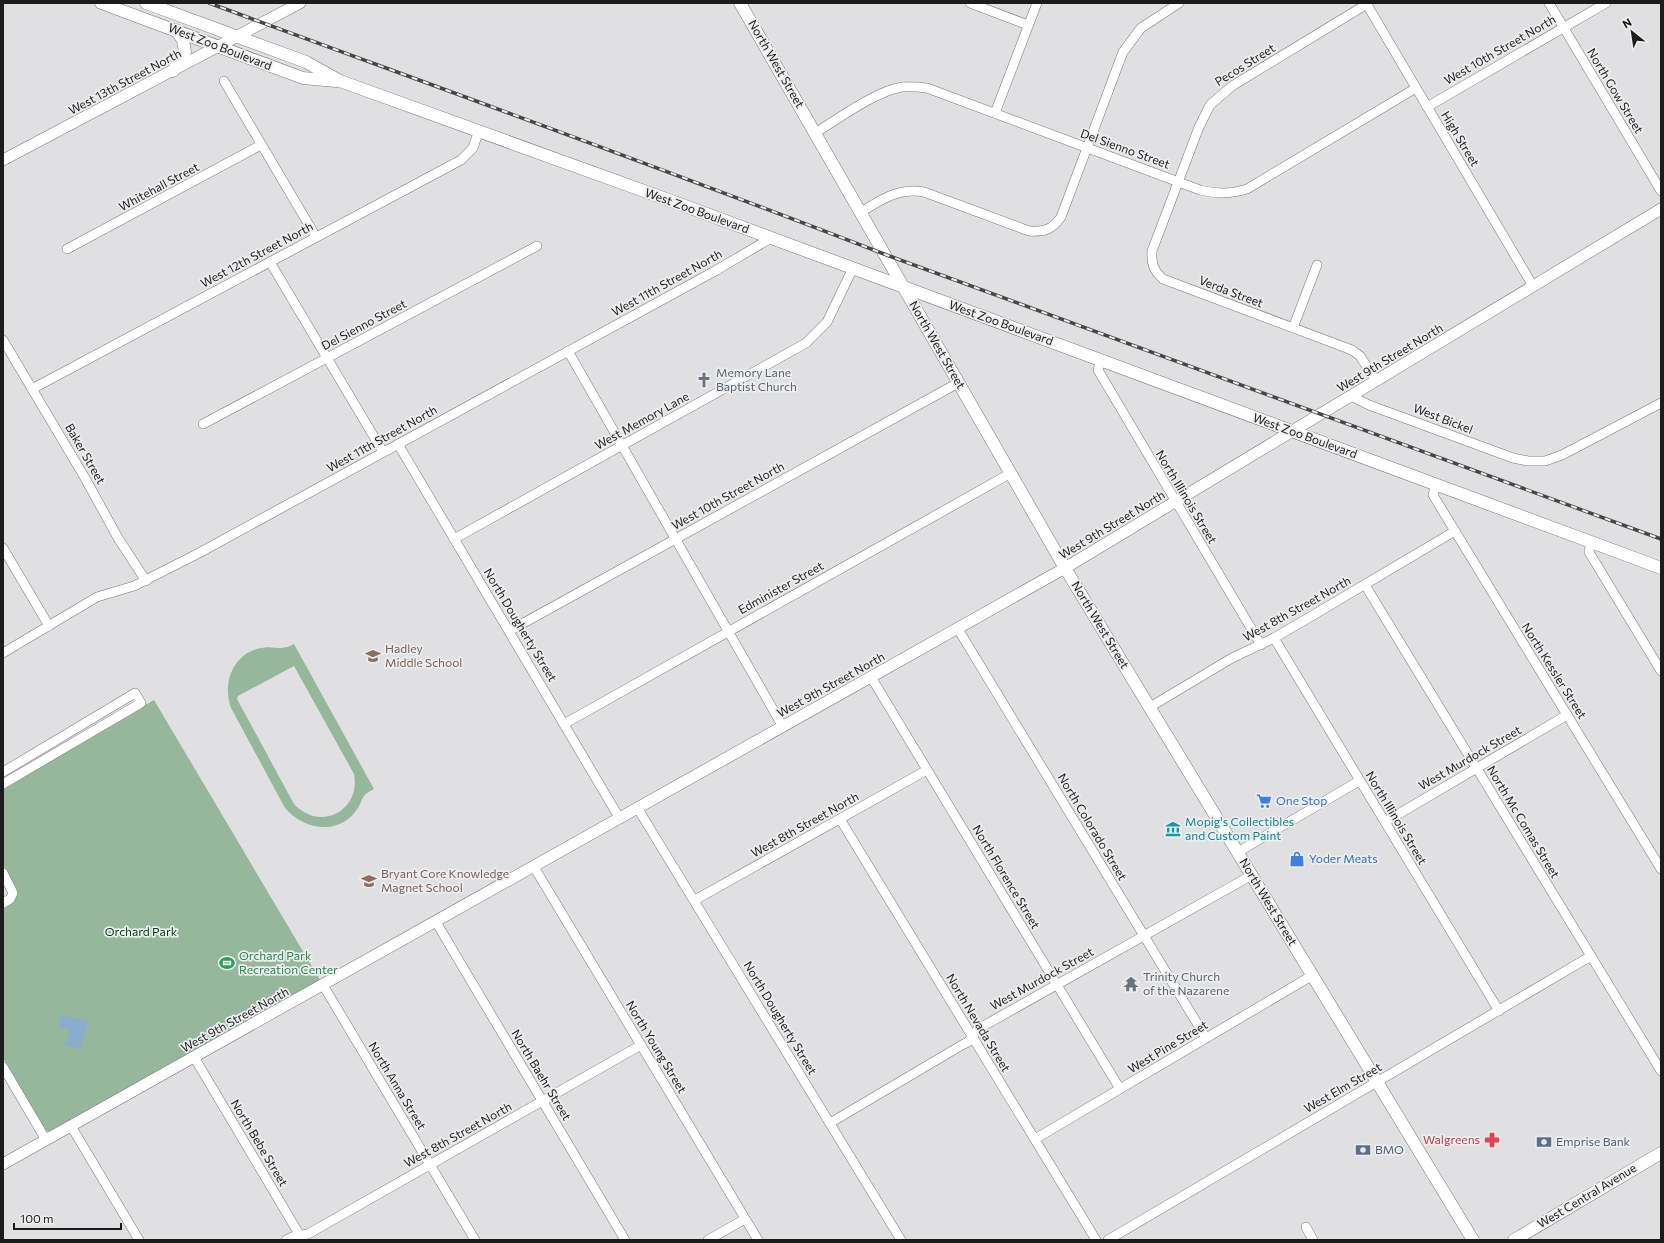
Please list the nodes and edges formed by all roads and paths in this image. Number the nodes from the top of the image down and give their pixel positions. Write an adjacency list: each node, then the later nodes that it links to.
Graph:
1 (101, 3): 13 (main road, West Zoo Boulevard)
2 (146, 3): 14 (main road, West Zoo Boulevard)
3 (300, 3): 14 (street, West 13th Street North)
4 (740, 3): 23 (main road, North West Street)
5 (970, 3): 11 (street)
6 (1036, 3): 11 (street)
7 (1179, 3): 25 (street)
8 (1549, 3): 12 (street, North Gow Street)
9 (1606, 3): 12 (street, West 10th Street North)
10 (1366, 4): 19 (street, High Street); 27 (street, Pecos Street)
11 (1028, 25): 21 (street)
12 (1564, 27): 20 (street, West 10th Street North); 28 (street, North Gow Street)
13 (176, 30): 15 (main road, West Zoo Boulevard); 16 (main road)
14 (236, 38): 15 (street, West 13th Street North); 18 (main road, West Zoo Boulevard)
15 (219, 46): 16 (street, West 13th Street North); 18 (main road, West Zoo Boulevard)
16 (173, 71): 26 (street, West 13th Street North)
17 (224, 81): 24 (street)
18 (340, 81): 22 (main road, West Zoo Boulevard)
19 (1416, 88): 20 (street, High Street); 27 (street, Del Sienno Street)
20 (1427, 107): 38 (street, High Street)
21 (995, 113): 23 (street, Del Sienno Street); 25 (street, Del Sienno Street)
22 (479, 130): 31 (street, West 12th Street North); 32 (main road, West Zoo Boulevard)
23 (815, 133): 30 (main road, North West Street)
24 (261, 145): 31 (street); 34 (street, Whitehall Street)
25 (1087, 147): 27 (street, Del Sienno Street); 30 (street)
26 (3, 160)
27 (1179, 182): 40 (street, Verda Street)
28 (1661, 191)
29 (1661, 209): 38 (street, West 9th Street North)
30 (861, 212): 39 (main road, North West Street)
31 (316, 237): 35 (street, West 12th Street North)
32 (771, 238): 37 (main road, West Zoo Boulevard); 42 (street, West 11th Street North)
33 (537, 246): 43 (street, Del Sienno Street)
34 (67, 249)
35 (270, 262): 43 (street); 47 (street, West 12th Street North)
36 (1317, 265): 40 (street)
37 (853, 268): 39 (main road, West Zoo Boulevard); 53 (street, West Memory Lane)
38 (1533, 286): 45 (street, West 9th Street North)
39 (904, 287): 44 (main road, West Zoo Boulevard); 46 (main road, North West Street)
40 (1293, 328): 45 (street, Verda Street)
41 (4, 345): 47 (street, Baker Street)
42 (568, 351): 52 (street, West 11th Street North); 53 (street)
43 (327, 358): 50 (street, Del Sienno Street); 54 (street)
44 (1101, 360): 51 (main road, West Zoo Boulevard); 57 (street, North Illinois Street)
45 (1376, 381): 48 (street, West 9th Street North)
46 (958, 383): 55 (main road, North West Street); 59 (street, West 10th Street North)
47 (32, 389): 65 (street, Baker Street)
48 (1351, 396): 49 (street, West Bickel); 51 (street, West 9th Street North)
49 (1661, 403)
50 (203, 424)
51 (1293, 431): 56 (main road, West Zoo Boulevard); 57 (street, West 9th Street North)
52 (398, 444): 54 (street, West 11th Street North); 60 (street, North Dougherty Street)
53 (622, 445): 59 (street); 60 (street, West Memory Lane)
54 (383, 452): 65 (street, West 11th Street North)
55 (1011, 474): 63 (main road, North West Street); 70 (street, Edminister Street)
56 (1436, 484): 58 (street, North Kessler Street); 61 (main road, West Zoo Boulevard)
57 (1175, 502): 63 (street, West 9th Street North); 72 (street, North Illinois Street)
58 (1455, 531): 66 (street, West 8th Street North); 77 (street, North Kessler Street)
59 (676, 538): 69 (street, West 10th Street North); 70 (street)
60 (454, 539): 69 (street, North Dougherty Street)
61 (1591, 542): 64 (main road, West Zoo Boulevard); 74 (street)
62 (3, 548): 67 (street)
63 (1065, 568): 68 (street, West 9th Street North); 76 (main road, North West Street)
64 (1661, 568)
65 (146, 581): 67 (street, West 11th Street North)
66 (1365, 585): 71 (street, West 8th Street North); 80 (street, North Mc Comas Street)
67 (49, 626): 73 (street, West 11th Street North)
68 (958, 628): 75 (street, West 9th Street North); 97 (street, North Colorado Street)
69 (509, 631): 78 (street, North Dougherty Street)
70 (729, 631): 78 (street, Edminister Street); 79 (street)
71 (1274, 638): 72 (street, West 8th Street North); 83 (street, North Illinois Street)
72 (1261, 645): 76 (street, West 8th Street North)
73 (3, 653)
74 (1661, 671)
75 (871, 678): 79 (street, West 9th Street North); 81 (street, North Florence Street)
76 (1150, 707): 89 (main road, North West Street)
77 (1567, 715): 80 (street, West Murdock Street); 91 (street, North Kessler Street)
78 (564, 724): 86 (street, North Dougherty Street)
79 (784, 726): 85 (street, West 9th Street North)
80 (1477, 768): 88 (street, West Murdock Street); 98 (street, North Mc Comas Street)
81 (927, 770): 87 (street, West 8th Street North); 100 (street, North Florence Street)
82 (3, 772): 84 (street)
83 (1359, 781): 88 (street, North Illinois Street); 89 (street)
84 (3, 784)
85 (638, 809): 86 (street, West 9th Street North); 94 (street, North Dougherty Street)
86 (620, 819): 90 (street, West 9th Street North)
87 (840, 819): 94 (street, West 8th Street North); 103 (street, North Nevada Street)
88 (1385, 822): 102 (street, North Illinois Street)
89 (1238, 852): 93 (main road, North West Street)
90 (534, 867): 96 (street, West 9th Street North); 105 (street, North Young Street)
91 (1661, 869)
92 (3, 873): 95 (street)
93 (1252, 876): 97 (street, West Murdock Street); 99 (main road, North West Street)
94 (695, 900): 112 (street, North Dougherty Street)
95 (3, 903)
96 (436, 922): 101 (street, West 9th Street North); 111 (street, North Baehr Street)
97 (1144, 936): 100 (street, West Murdock Street); 104 (street, North Colorado Street)
98 (1591, 956): 102 (street, West Elm Street); 108 (street, North Mc Comas Street)
99 (1312, 975): 104 (street, West Pine Street); 109 (main road, North West Street)
100 (1058, 984): 103 (street, West Murdock Street); 110 (street, North Florence Street)
101 (323, 985): 106 (street, West 9th Street North); 118 (street, North Anna Street)
102 (1498, 1011): 109 (street, West Elm Street)
103 (972, 1036): 112 (street, West Murdock Street); 114 (street, North Nevada Street)
104 (1206, 1038): 110 (street, West Pine Street)
105 (641, 1045): 111 (street, West 8th Street North); 119 (street, North Young Street)
106 (194, 1057): 113 (street, West 9th Street North); 121 (street, North Bebe Street)
107 (3, 1067): 115 (street)
108 (1661, 1071)
109 (1377, 1082): 130 (street, West Elm Street); 132 (main road, North West Street)
110 (1120, 1089): 114 (street, West Pine Street)
111 (543, 1101): 118 (street, West 8th Street North); 125 (street, North Baehr Street)
112 (830, 1123): 128 (street, North Dougherty Street)
113 (71, 1126): 115 (street, West 9th Street North); 122 (street)
114 (1035, 1139): 129 (street, North Nevada Street)
115 (46, 1140): 117 (street, West 9th Street North)
116 (1661, 1153): 133 (main road, West Central Avenue)
117 (3, 1164)
118 (430, 1165): 121 (street, West 8th Street North); 124 (street, North Anna Street)
119 (745, 1219): 126 (street); 127 (street, North Young Street)
120 (1306, 1228): 131 (street)
121 (302, 1237): 123 (street, West 8th Street North)
122 (139, 1240)
123 (286, 1240)
124 (475, 1240)
125 (625, 1240)
126 (708, 1240)
127 (758, 1240)
128 (900, 1240)
129 (1096, 1240)
130 (1108, 1240)
131 (1313, 1240)
132 (1473, 1240)
133 (1514, 1240)

